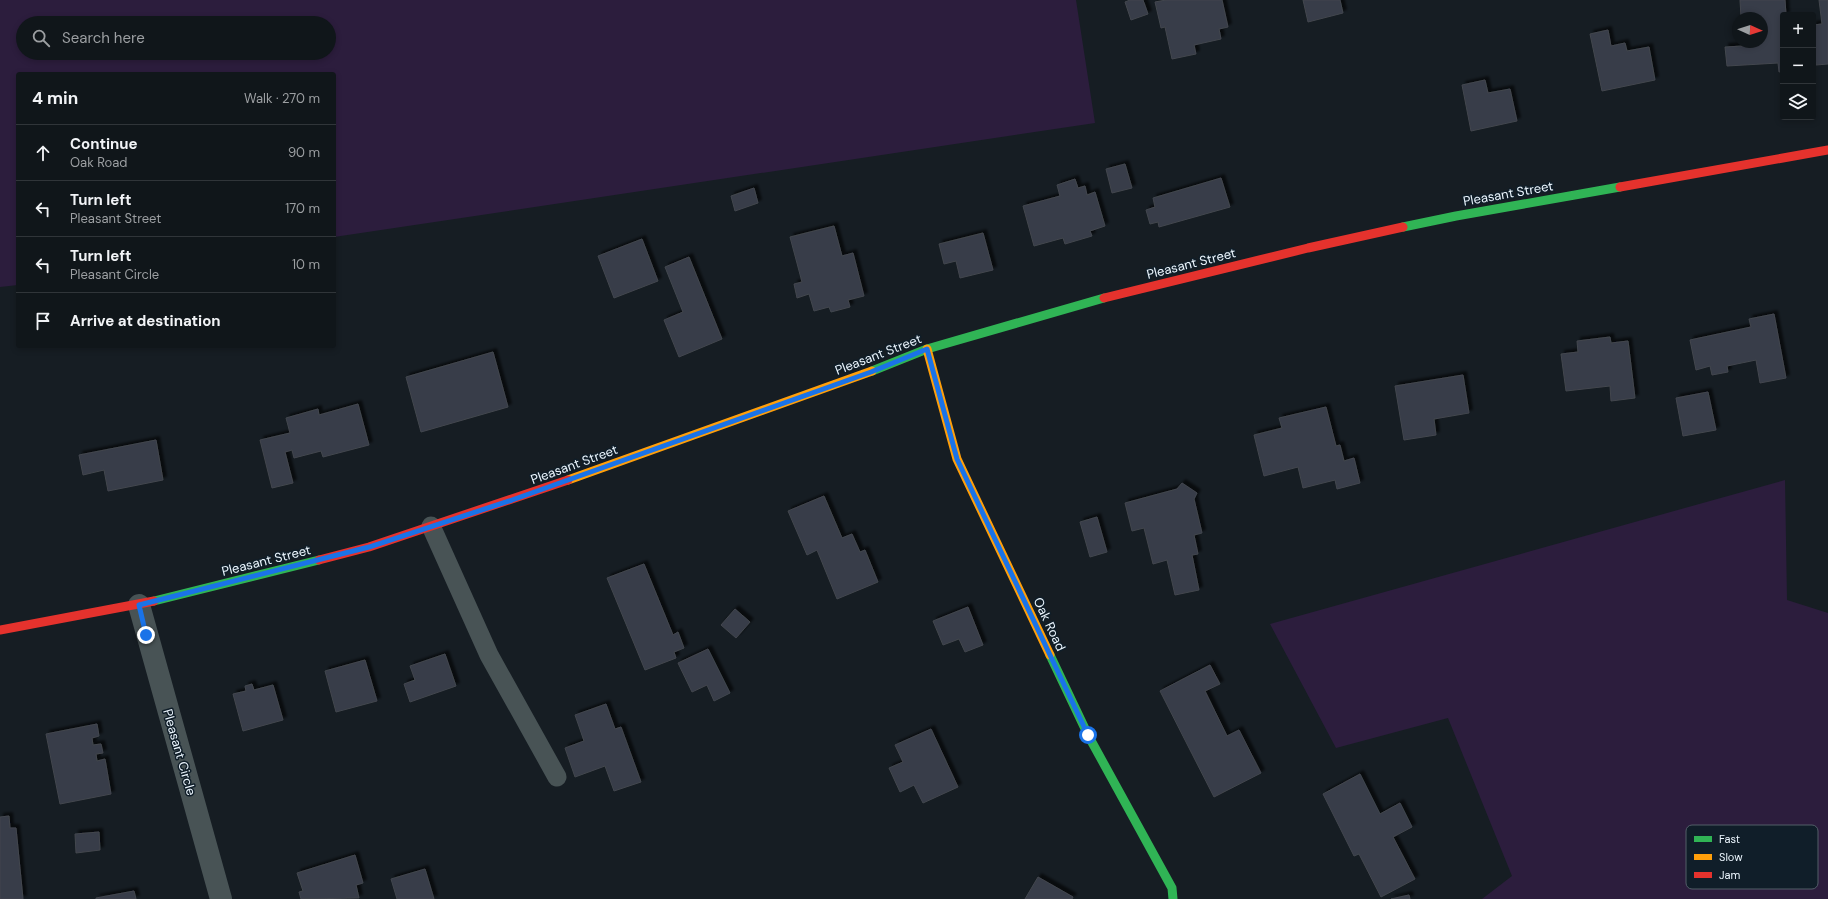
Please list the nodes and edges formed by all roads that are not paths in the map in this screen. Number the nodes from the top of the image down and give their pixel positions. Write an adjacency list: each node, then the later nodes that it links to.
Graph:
1 (1828, 150): 2 (main road, Pleasant Street)
2 (927, 349): 3 (main road, Pleasant Street); 8 (main road, Oak Road)
3 (431, 526): 4 (main road, Pleasant Street); 6 (lane)
4 (139, 605): 5 (main road, Pleasant Street); 7 (street, Pleasant Circle)
5 (0, 630)
6 (556, 777)
7 (221, 899)
8 (1173, 899)

